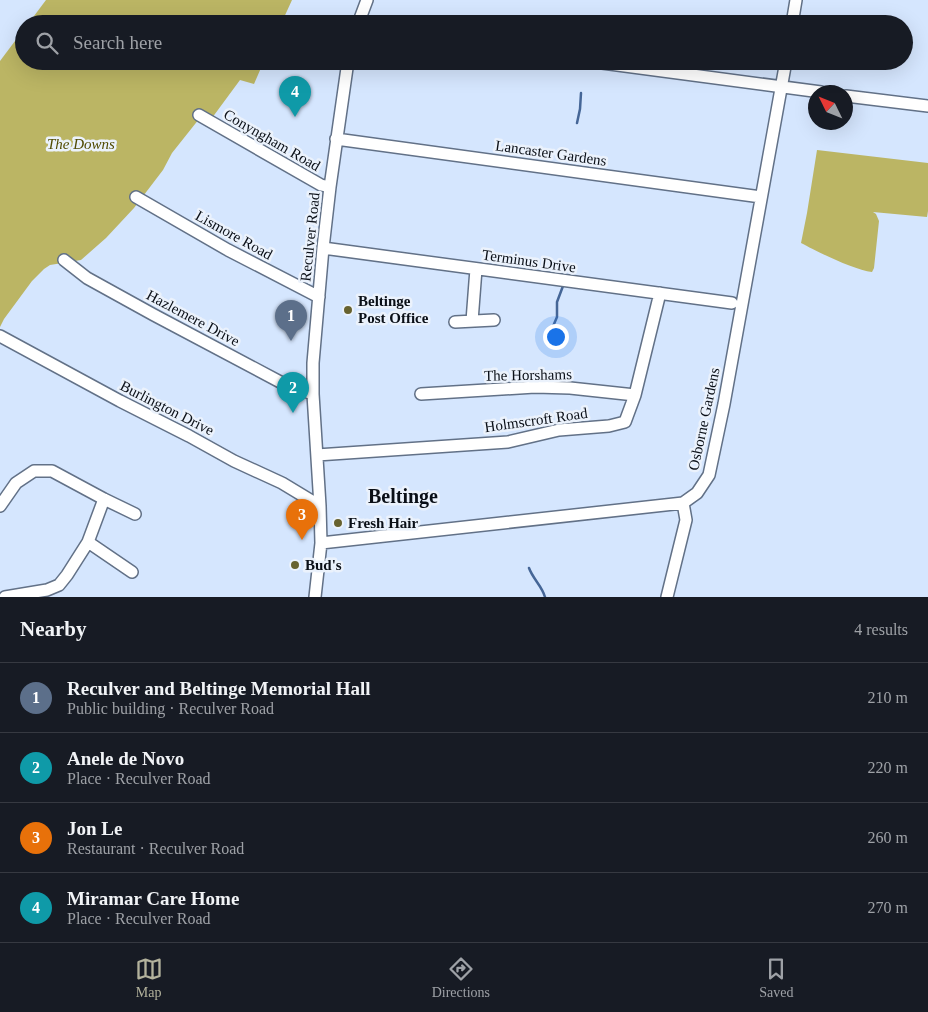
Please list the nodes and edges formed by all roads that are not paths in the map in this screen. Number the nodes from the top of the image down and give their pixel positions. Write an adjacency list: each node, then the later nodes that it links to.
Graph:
1 (367, 0): 3 (street)
2 (796, 0): 4 (street)
3 (361, 15)
4 (794, 15)
5 (347, 70): 13 (street, Reculver Road)
6 (652, 70): 8 (street)
7 (784, 70): 8 (street, Osborne Gardens)
8 (781, 88): 9 (street); 16 (street, Osborne Gardens)
9 (808, 91)
10 (853, 97): 11 (street)
11 (928, 106)
12 (199, 115): 14 (street, Conyngham Road)
13 (336, 139): 14 (street, Reculver Road); 16 (street, Lancaster Gardens)
14 (330, 187): 17 (street, Reculver Road)
15 (136, 197): 21 (street, Lismore Road)
16 (761, 197): 32 (street, Osborne Gardens)
17 (323, 248): 19 (street, Terminus Drive); 21 (street, Reculver Road)
18 (64, 260): 27 (street, Hazlemere Drive)
19 (476, 269): 20 (street, Terminus Drive); 24 (street)
20 (660, 293): 22 (street, Terminus Drive); 29 (street, Holmscroft Road)
21 (319, 297): 27 (street, Reculver Road)
22 (732, 303)
23 (494, 320): 24 (street)
24 (472, 321): 25 (street)
25 (455, 322)
26 (0, 336): 34 (street, Burlington Drive)
27 (313, 394): 30 (street, Reculver Road)
28 (421, 394): 29 (street, The Horshams)
29 (635, 395): 30 (street, Holmscroft Road)
30 (317, 455): 34 (street, Reculver Road)
31 (104, 499): 33 (street); 35 (street); 36 (street)
32 (683, 504): 37 (street); 41 (street)
33 (0, 506)
34 (320, 506): 37 (street, Reculver Road)
35 (135, 514)
36 (88, 542): 38 (street); 39 (street)
37 (321, 543): 40 (street, Reculver Road)
38 (132, 572)
39 (5, 597)
40 (315, 597)
41 (667, 597)

